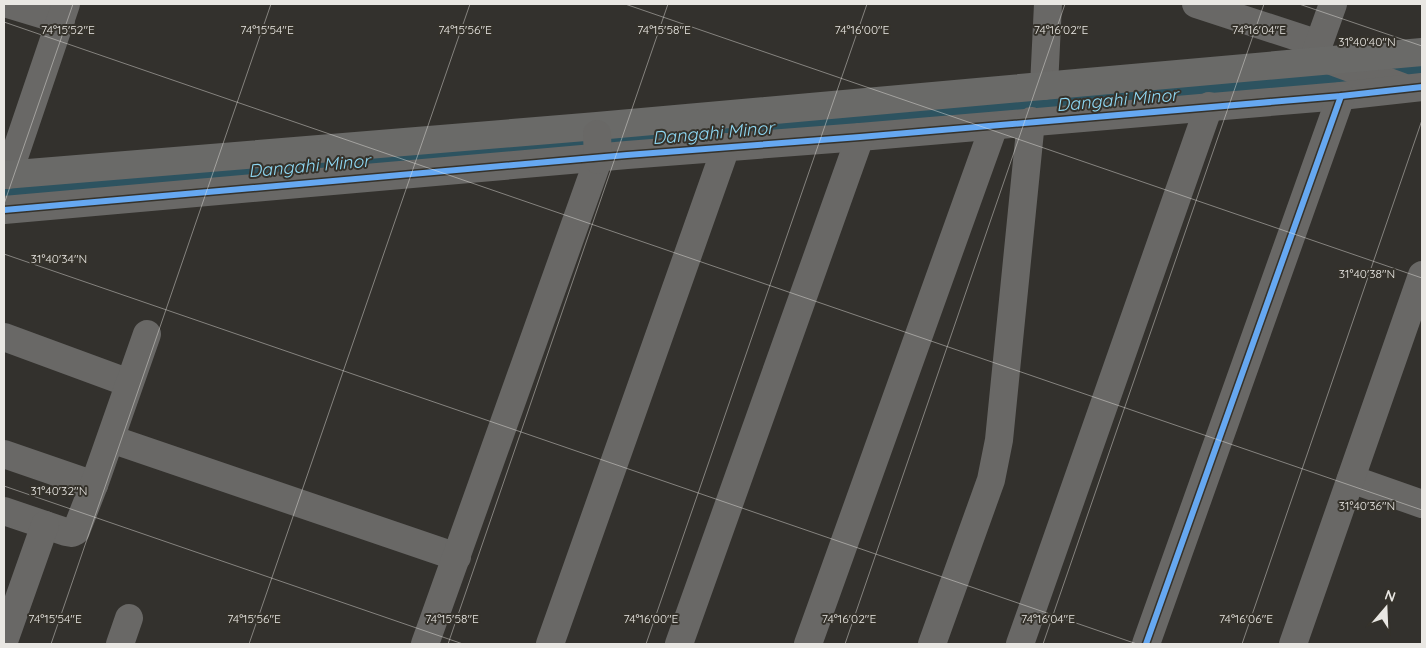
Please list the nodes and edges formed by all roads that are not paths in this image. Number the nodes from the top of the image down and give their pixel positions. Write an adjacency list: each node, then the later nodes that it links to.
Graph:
1 (8, 4): 5 (street)
2 (1048, 4): 8 (street)
3 (1197, 4): 7 (street)
4 (1333, 4): 7 (street)
5 (64, 12): 17 (street)
6 (1422, 52): 7 (street)
7 (1320, 55): 8 (street); 9 (street)
8 (1044, 86): 15 (street)
9 (1417, 90): 10 (street)
10 (1341, 96): 11 (street); 40 (street)
11 (1209, 106): 12 (street); 39 (street)
12 (1031, 121): 13 (street); 38 (street)
13 (994, 126): 14 (street); 37 (street)
14 (860, 137): 16 (street); 36 (street)
15 (598, 140): 17 (street); 30 (street)
16 (726, 147): 18 (street); 35 (street)
17 (6, 175)
18 (4, 210)
19 (1422, 275): 25 (street)
20 (147, 334): 22 (street)
21 (4, 338): 22 (street)
22 (129, 383): 23 (street)
23 (110, 439): 26 (street); 30 (street)
24 (4, 454): 26 (street)
25 (1351, 479): 27 (street); 41 (street)
26 (94, 485): 29 (street)
27 (1422, 504)
28 (4, 511): 29 (street)
29 (45, 525): 32 (street)
30 (457, 557): 34 (street)
31 (129, 618): 33 (street)
32 (4, 641)
33 (120, 644)
34 (425, 644)
35 (550, 644)
36 (679, 644)
37 (808, 644)
38 (932, 644)
39 (1020, 644)
40 (1146, 644)
41 (1293, 644)

